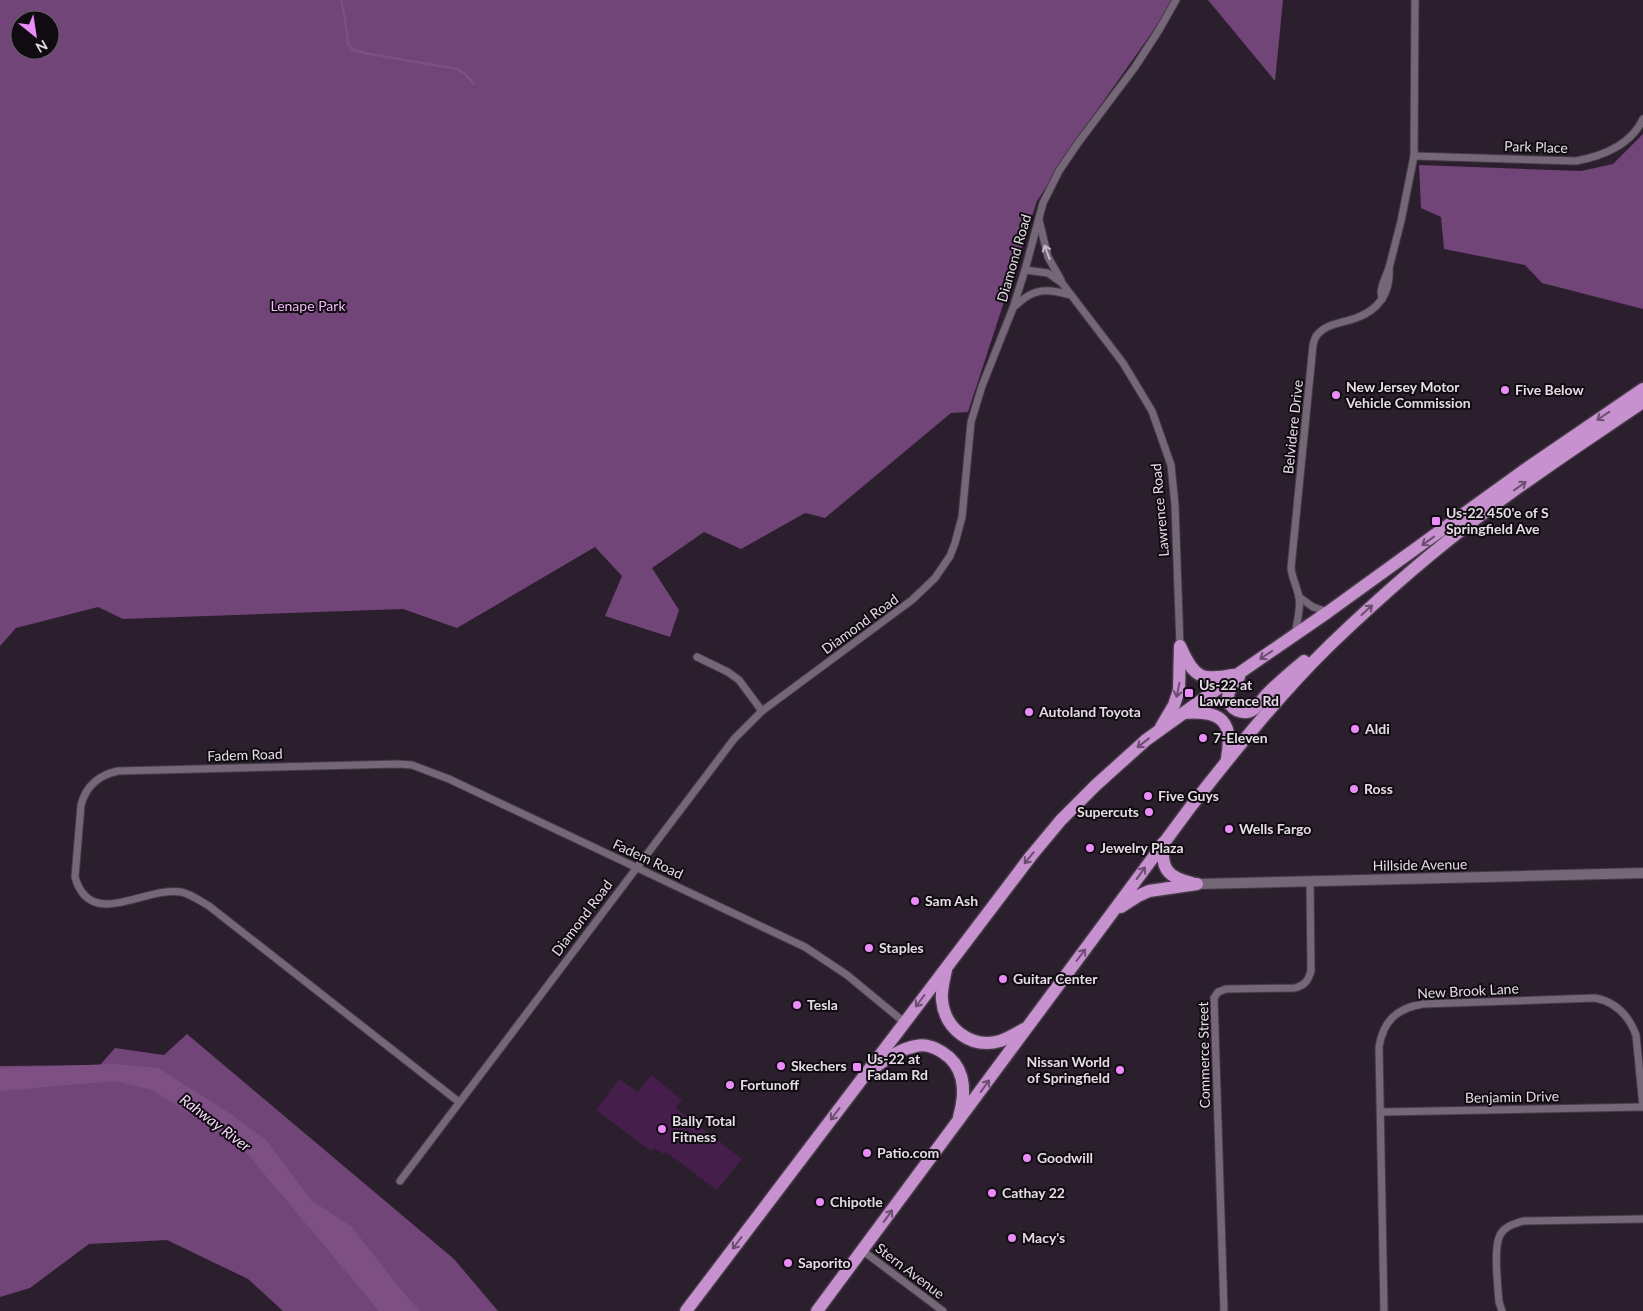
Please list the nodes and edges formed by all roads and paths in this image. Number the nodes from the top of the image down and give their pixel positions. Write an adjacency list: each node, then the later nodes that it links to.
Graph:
1 (1176, 0): 5 (street, Diamond Road)
2 (1415, 0): 4 (street)
3 (1643, 119): 4 (street, Park Place)
4 (1414, 156): 12 (street, Belvidere Drive)
5 (1038, 219): 6 (street, Diamond Road); 7 (street, Lawrence Road, one-way to 5)
6 (1025, 270): 7 (street, Lawrence Road); 9 (street, Diamond Road)
7 (1062, 283): 8 (street, Lawrence Road)
8 (1070, 295): 9 (street); 16 (street, Lawrence Road)
9 (1013, 308): 19 (street, Diamond Road)
10 (1643, 389): 13 (highway, one-way to 13)
11 (1643, 402): 14 (highway, one-way to 11)
12 (1299, 597): 13 (street); 15 (street, Belvidere Drive)
13 (1328, 612): 15 (highway)
14 (1347, 630): 18 (highway); 22 (highway)
15 (1294, 636): 18 (highway, one-way to 18)
16 (1180, 646): 18 (highway); 21 (highway, one-way to 21)
17 (697, 657): 19 (street)
18 (1242, 672): 20 (highway)
19 (762, 711): 24 (street, Diamond Road)
20 (1182, 713): 21 (highway); 22 (highway)
21 (1159, 730): 29 (highway, one-way to 29)
22 (1226, 761): 23 (highway)
23 (1164, 843): 27 (highway); 28 (highway, one-way to 23)
24 (637, 867): 30 (street, Fadem Road); 33 (street, Diamond Road); 33 (street, Fadem Road)
25 (1643, 873): 26 (street, Hillside Avenue)
26 (1310, 881): 27 (street, Hillside Avenue); 43 (street, Commerce Street)
27 (1197, 884): 28 (highway)
28 (1113, 912): 31 (highway, one-way to 28)
29 (948, 965): 30 (highway, one-way to 30); 31 (highway)
30 (904, 1022): 32 (highway)
31 (1028, 1027): 36 (highway, one-way to 31)
32 (865, 1075): 36 (highway); 40 (highway, one-way to 40)
33 (459, 1102): 37 (street, Diamond Road)
34 (1643, 1107): 35 (street, Benjamin Drive); 35 (street, New Brook Lane)
35 (1381, 1112): 44 (street, New Brook Lane)
36 (958, 1122): 39 (highway, one-way to 36)
37 (400, 1181)
38 (1643, 1219): 45 (street)
39 (863, 1251): 41 (highway); 42 (street, Stern Avenue)
40 (686, 1311)
41 (817, 1311)
42 (943, 1311)
43 (1224, 1311)
44 (1384, 1311)
45 (1502, 1311)

